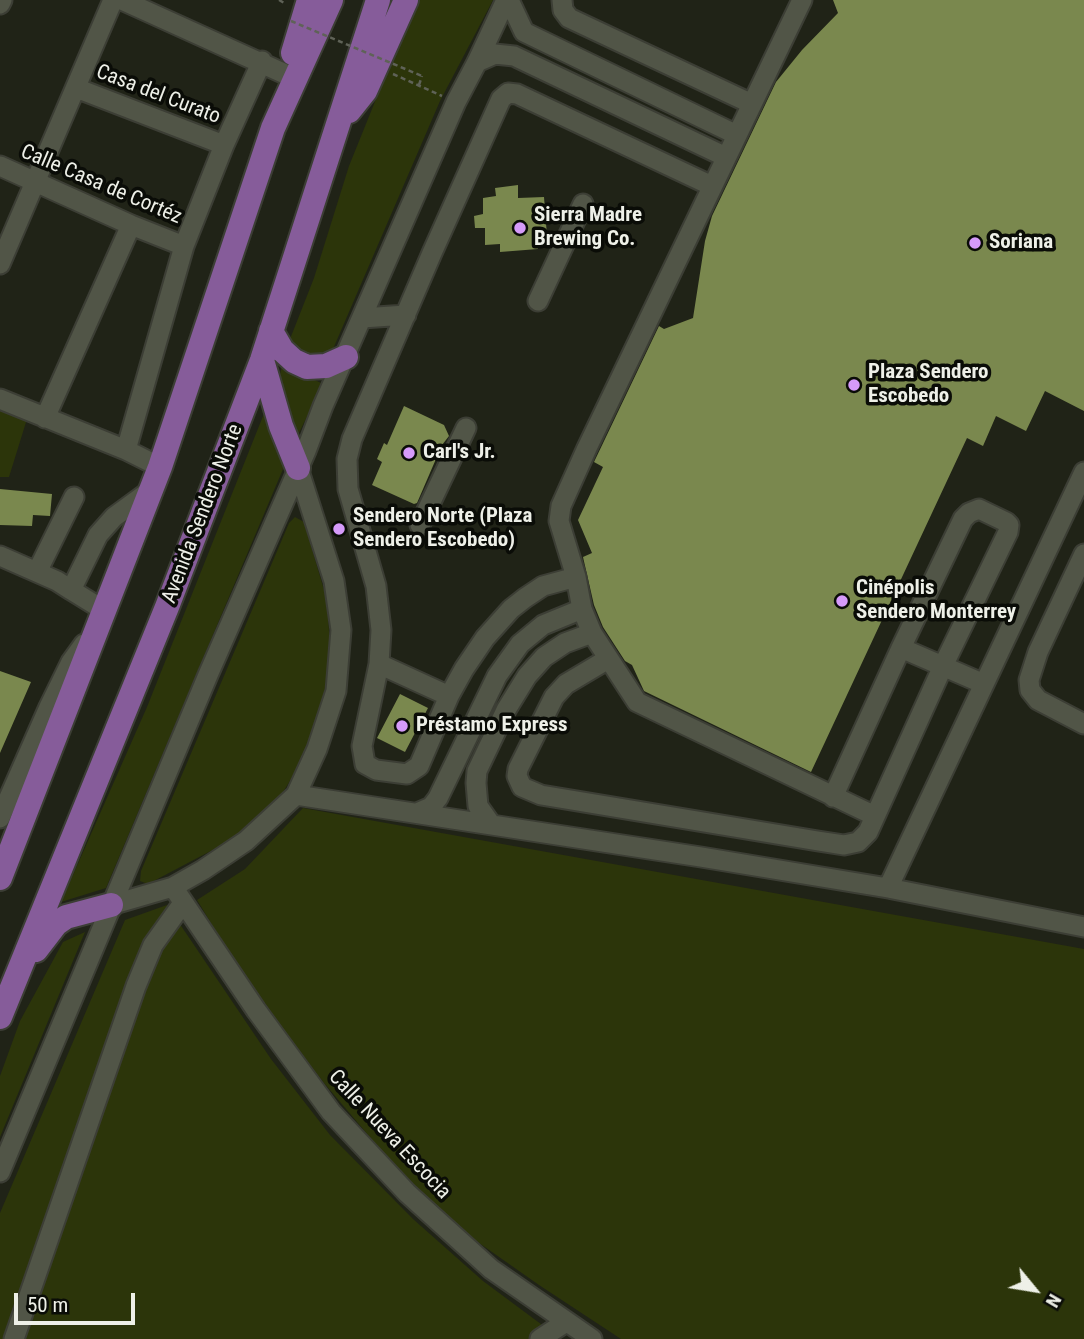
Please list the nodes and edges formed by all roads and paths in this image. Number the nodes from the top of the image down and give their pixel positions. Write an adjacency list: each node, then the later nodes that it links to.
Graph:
1 (113, 0): 16 (street)
2 (122, 0): 11 (street)
3 (309, 0): 14 (main road)
4 (331, 0): 14 (main road)
5 (378, 0): 19 (main road, Avenida Sendero Norte)
6 (406, 0): 13 (main road)
7 (507, 0): 12 (street); 20 (street)
8 (562, 0): 18 (street)
9 (802, 0): 18 (street)
10 (291, 21): 15 (path, bridge)
11 (262, 61): 14 (street); 21 (street)
12 (477, 62): 17 (street); 22 (street)
13 (377, 67): 15 (path); 19 (main road)
14 (295, 77): 42 (main road)
15 (419, 85): 17 (path)
16 (76, 88): 21 (street, Casa del Curato); 24 (street)
17 (456, 102): 32 (street)
18 (752, 104): 20 (street)
19 (340, 117): 33 (main road, Avenida Sendero Norte)
20 (737, 135): 22 (street)
21 (224, 145): 28 (street)
22 (726, 157): 25 (street)
23 (0, 166): 24 (street, Calle Casa de Cortéz)
24 (36, 181): 27 (street, Calle Casa de Cortéz); 29 (street)
25 (712, 186): 31 (street); 48 (street)
26 (583, 204): 30 (street)
27 (131, 225): 28 (street, Calle Casa de Cortéz); 37 (street)
28 (184, 246): 39 (street)
29 (0, 264)
30 (538, 301)
31 (405, 316): 32 (street); 55 (street)
32 (362, 318): 34 (street)
33 (271, 331): 34 (main road); 35 (main road, Avenida Sendero Norte)
34 (346, 357): 40 (street)
35 (262, 360): 40 (main road); 71 (main road, Avenida Sendero Norte)
36 (0, 399): 37 (street)
37 (45, 418): 39 (street)
38 (466, 428): 44 (street)
39 (126, 450): 42 (street)
40 (298, 468): 60 (street); 69 (street)
41 (1084, 472): 57 (street)
42 (156, 478): 49 (street); 51 (main road)
43 (74, 497): 47 (street)
44 (420, 525)
45 (1084, 554): 59 (street)
46 (0, 556): 47 (street)
47 (37, 572): 49 (street)
48 (576, 577): 50 (street); 58 (street)
49 (71, 590): 51 (street)
50 (582, 609): 52 (street); 62 (street)
51 (104, 614): 64 (street); 66 (main road)
52 (592, 633): 54 (street); 65 (street)
53 (901, 648): 56 (street); 56 (street); 61 (street)
54 (608, 659): 61 (street); 63 (street)
55 (379, 664): 58 (street); 58 (street)
56 (943, 666): 57 (street); 63 (street)
57 (984, 684): 67 (street)
58 (449, 696)
59 (1084, 724)
60 (296, 795): 62 (street); 68 (street)
61 (832, 797): 63 (street)
62 (417, 813): 65 (street)
63 (875, 816)
64 (0, 818)
65 (490, 823): 67 (street)
66 (0, 878)
67 (888, 888): 70 (street)
68 (178, 895): 69 (street); 73 (street, Calle Nueva Escocia); 74 (street)
69 (111, 905): 71 (main road); 72 (street)
70 (1084, 927)
71 (0, 1018)
72 (0, 1172)
73 (566, 1322): 75 (street); 76 (street, Calle Nueva Escocia)
74 (14, 1339)
75 (540, 1339)
76 (592, 1339)

